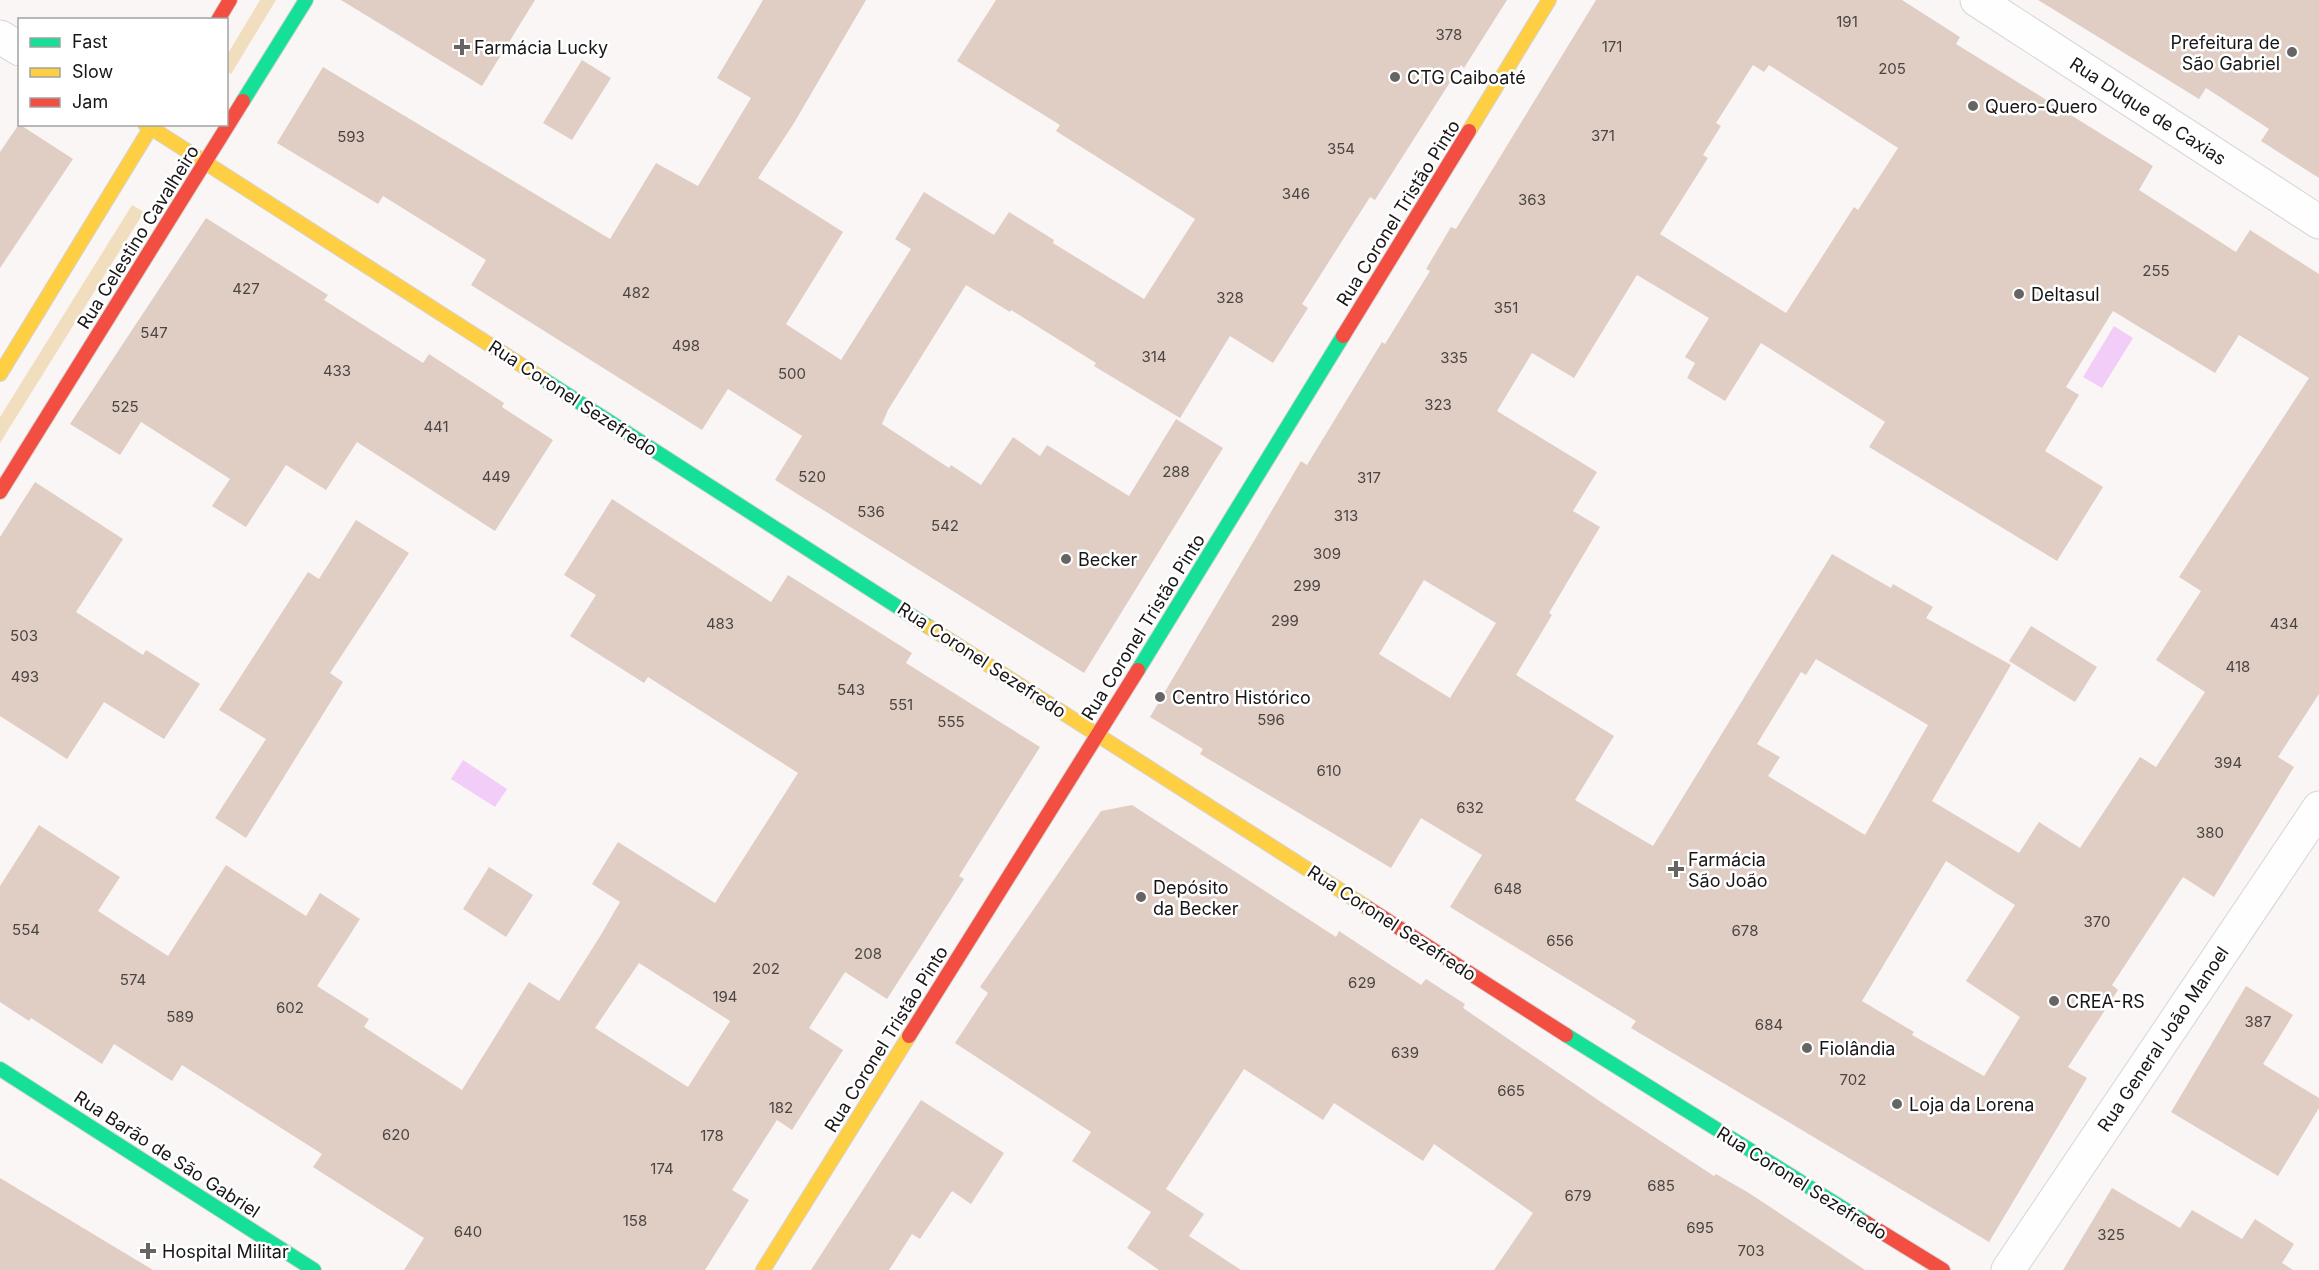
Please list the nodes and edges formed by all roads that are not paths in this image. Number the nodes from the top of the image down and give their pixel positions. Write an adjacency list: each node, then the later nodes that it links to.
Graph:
1 (230, 0): 5 (main road)
2 (306, 0): 8 (main road, Rua Celestino Cavalheiro)
3 (1549, 0): 15 (main road, Rua Coronel Tristão Pinto)
4 (1977, 0): 12 (street, Rua Duque de Caxias)
5 (219, 18)
6 (0, 37): 7 (street)
7 (18, 48)
8 (228, 125)
9 (150, 126): 11 (main road, Rua Coronel Sezefredo); 13 (main road)
10 (227, 126): 11 (main road, Rua Celestino Cavalheiro)
11 (205, 162): 14 (main road, Rua Celestino Cavalheiro); 15 (main road, Rua Coronel Sezefredo)
12 (2319, 222)
13 (0, 374)
14 (0, 492)
15 (1099, 734): 19 (main road, Rua Coronel Tristão Pinto); 20 (main road, Rua Coronel Sezefredo)
16 (2319, 808): 21 (street, Rua General João Manoel)
17 (0, 1069): 18 (main road, Rua Barão de São Gabriel)
18 (314, 1270)
19 (763, 1270)
20 (1943, 1270)
21 (2008, 1270)

